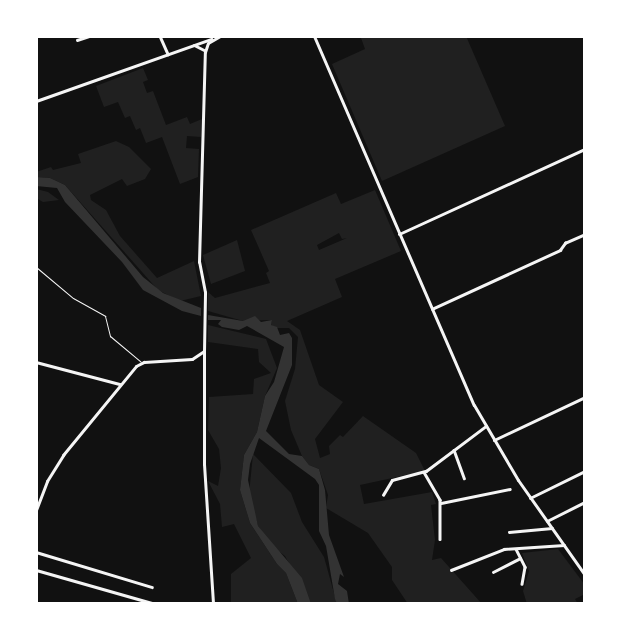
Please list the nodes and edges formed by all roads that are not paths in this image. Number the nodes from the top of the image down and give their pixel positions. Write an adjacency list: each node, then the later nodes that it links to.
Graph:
1 (89, 36): 6 (street)
2 (160, 36): 9 (street)
3 (220, 36): 5 (main road)
4 (314, 36): 12 (main road)
5 (211, 38): 7 (main road); 8 (main road)
6 (78, 40)
7 (194, 45): 8 (main road); 9 (main road)
8 (205, 52): 16 (main road)
9 (168, 54): 10 (main road)
10 (36, 100)
11 (585, 149): 12 (main road)
12 (400, 234): 15 (main road)
13 (585, 234): 15 (street)
14 (36, 267): 19 (lane)
15 (432, 309): 23 (main road)
16 (204, 351): 17 (main road); 20 (main road)
17 (192, 359): 19 (main road); 20 (main road)
18 (36, 362): 21 (street)
19 (141, 363): 21 (main road)
20 (202, 365): 50 (main road)
21 (120, 384): 34 (main road)
22 (585, 397): 24 (main road)
23 (486, 426): 24 (main road); 25 (street)
24 (493, 440): 31 (main road)
25 (454, 450): 27 (street); 28 (street)
26 (585, 471): 31 (street)
27 (424, 472): 30 (street); 32 (street)
28 (464, 478)
29 (510, 489): 32 (street)
30 (383, 495)
31 (530, 498): 35 (main road)
32 (441, 502): 38 (street)
33 (585, 502): 35 (street)
34 (36, 510)
35 (547, 521): 36 (main road)
36 (552, 528): 37 (street); 39 (main road)
37 (509, 532)
38 (440, 539)
39 (564, 545): 40 (street); 46 (main road)
40 (516, 549): 42 (street); 44 (street)
41 (36, 552): 48 (street)
42 (520, 558): 45 (street); 47 (street)
43 (36, 570): 49 (main road)
44 (451, 570)
45 (493, 572)
46 (585, 575)
47 (522, 584)
48 (152, 587)
49 (155, 604)
50 (214, 604)

